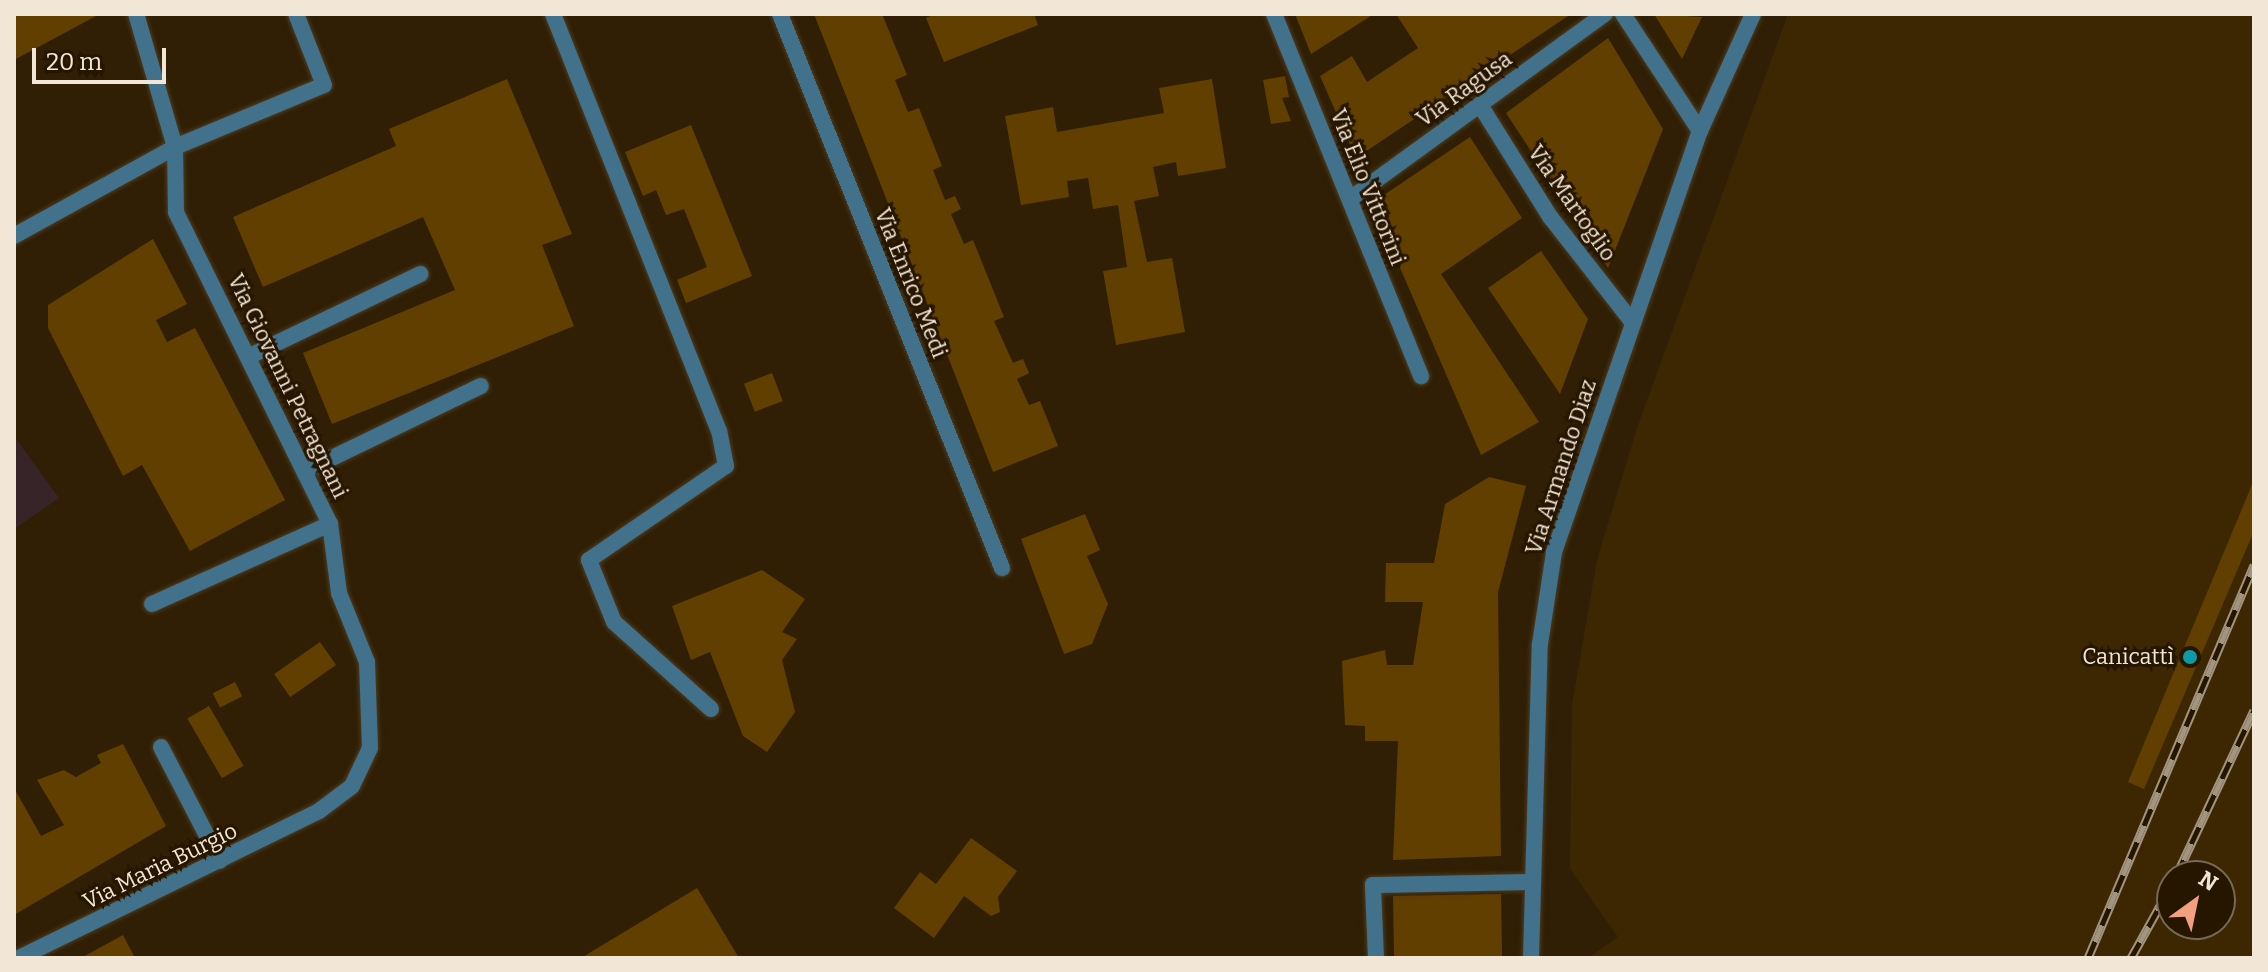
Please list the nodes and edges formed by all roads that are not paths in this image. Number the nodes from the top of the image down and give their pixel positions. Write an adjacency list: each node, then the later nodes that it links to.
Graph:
1 (296, 14): 11 (street)
2 (553, 14): 23 (street)
3 (780, 14): 21 (street, Via Enrico Medi)
4 (1274, 14): 12 (street, Via Elio Vittorini)
5 (1605, 14): 9 (street, Via Ragusa)
6 (1623, 14): 10 (street)
7 (1753, 14): 10 (street, Via Armando Diaz)
8 (139, 15): 11 (street, Via Giovanni Petragnani)
9 (1480, 105): 12 (street, Via Ragusa); 15 (street, Via Martoglio)
10 (1700, 131): 15 (street, Via Armando Diaz)
11 (175, 147): 13 (street); 16 (street, Via Giovanni Petragnani)
12 (1350, 199): 17 (street, Via Elio Vittorini)
13 (14, 236)
14 (420, 274): 16 (street)
15 (1633, 323): 27 (street, Via Armando Diaz)
16 (252, 355): 19 (street, Via Giovanni Petragnani)
17 (1421, 376)
18 (481, 386): 19 (street)
19 (307, 470): 20 (street, Via Giovanni Petragnani)
20 (330, 524): 22 (street); 25 (street, Via Giovanni Petragnani)
21 (1002, 568)
22 (152, 604)
23 (711, 709)
24 (161, 747): 26 (street)
25 (319, 811): 26 (street, Via Maria Burgio)
26 (220, 861): 28 (street, Via Maria Burgio)
27 (1533, 882): 29 (street); 30 (street, Via Armando Diaz)
28 (19, 958)
29 (1376, 958)
30 (1531, 958)

